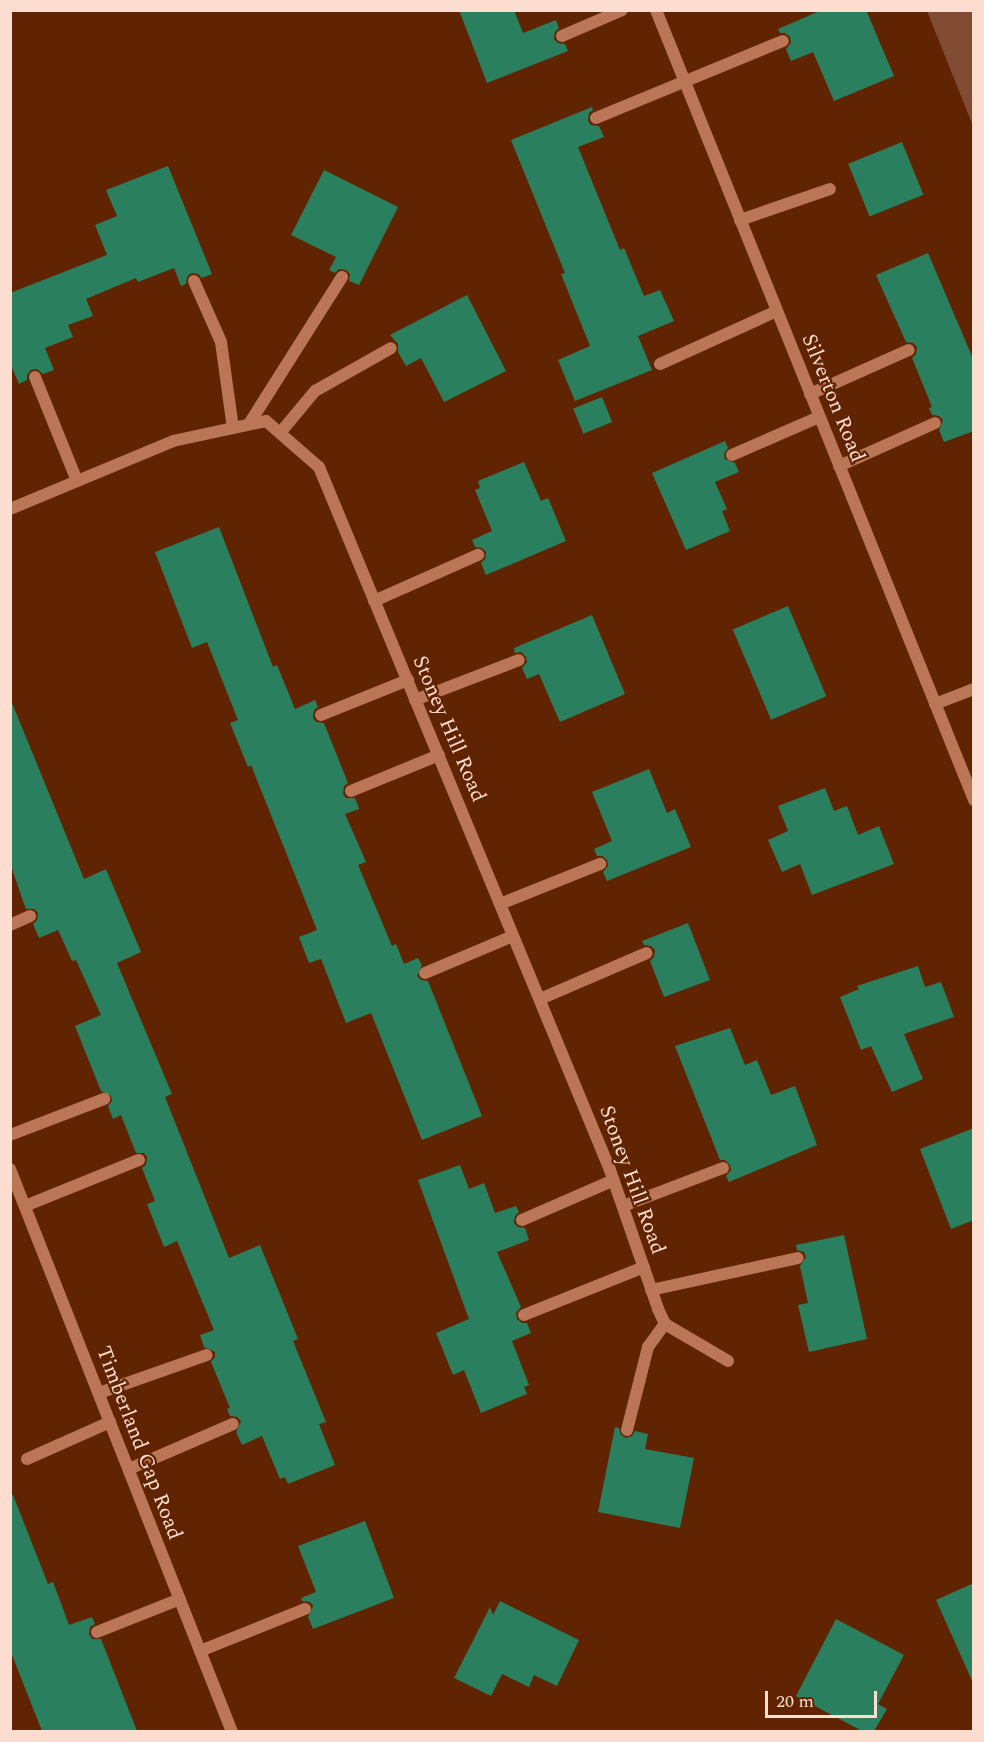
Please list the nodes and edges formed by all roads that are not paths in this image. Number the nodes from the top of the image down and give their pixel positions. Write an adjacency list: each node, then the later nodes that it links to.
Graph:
1 (622, 10): 3 (street)
2 (656, 10): 5 (street, Silverton Road)
3 (562, 36)
4 (783, 41): 5 (street)
5 (685, 82): 6 (street); 8 (street, Silverton Road)
6 (596, 118)
7 (830, 189): 8 (street)
8 (740, 220): 11 (street, Silverton Road)
9 (342, 277): 19 (street)
10 (194, 281): 20 (street)
11 (777, 311): 14 (street); 16 (street, Silverton Road)
12 (391, 348): 21 (street)
13 (909, 350): 16 (street)
14 (660, 364)
15 (35, 377): 24 (street)
16 (810, 394): 17 (street, Silverton Road)
17 (819, 417): 22 (street); 23 (street, Silverton Road)
18 (935, 423): 23 (street)
19 (249, 424): 20 (street, Stoney Hill Road); 21 (street, Stoney Hill Road)
20 (233, 428): 24 (street, Stoney Hill Road)
21 (279, 433): 27 (street, Stoney Hill Road)
22 (732, 455)
23 (839, 466): 32 (street, Silverton Road)
24 (77, 481): 25 (street, Stoney Hill Road)
25 (10, 509)
26 (478, 555): 27 (street)
27 (374, 601): 29 (street, Stoney Hill Road)
28 (519, 660): 31 (street)
29 (408, 680): 31 (street, Stoney Hill Road); 33 (street)
30 (974, 688): 32 (street)
31 (415, 700): 34 (street, Stoney Hill Road)
32 (935, 704): 36 (street, Silverton Road)
33 (321, 715)
34 (439, 755): 35 (street); 38 (street, Stoney Hill Road)
35 (351, 791)
36 (974, 800)
37 (600, 864): 38 (street)
38 (500, 904): 41 (street, Stoney Hill Road)
39 (30, 916): 40 (street)
40 (10, 925)
41 (513, 936): 43 (street); 44 (street, Stoney Hill Road)
42 (647, 953): 44 (street)
43 (425, 973)
44 (540, 999): 50 (street, Stoney Hill Road)
45 (104, 1099): 46 (street)
46 (10, 1135)
47 (138, 1160): 51 (street)
48 (10, 1168): 51 (street, Timberland Gap Road)
49 (723, 1168): 52 (street)
50 (614, 1180): 52 (street, Stoney Hill Road); 53 (street)
51 (25, 1206): 61 (street, Timberland Gap Road)
52 (623, 1206): 55 (street, Stoney Hill Road)
53 (522, 1220)
54 (798, 1258): 56 (street)
55 (644, 1267): 56 (street, Stoney Hill Road); 57 (street)
56 (651, 1290): 58 (street, Stoney Hill Road)
57 (524, 1315)
58 (665, 1324): 60 (street); 64 (street)
59 (207, 1355): 61 (street)
60 (728, 1361)
61 (99, 1393): 62 (street, Timberland Gap Road)
62 (110, 1422): 65 (street); 66 (street, Timberland Gap Road)
63 (233, 1424): 66 (street)
64 (627, 1430)
65 (27, 1459)
66 (129, 1469): 67 (street, Timberland Gap Road)
67 (180, 1599): 69 (street); 70 (street, Timberland Gap Road)
68 (305, 1609): 70 (street)
69 (97, 1632)
70 (200, 1651): 71 (street, Timberland Gap Road)
71 (232, 1731)

